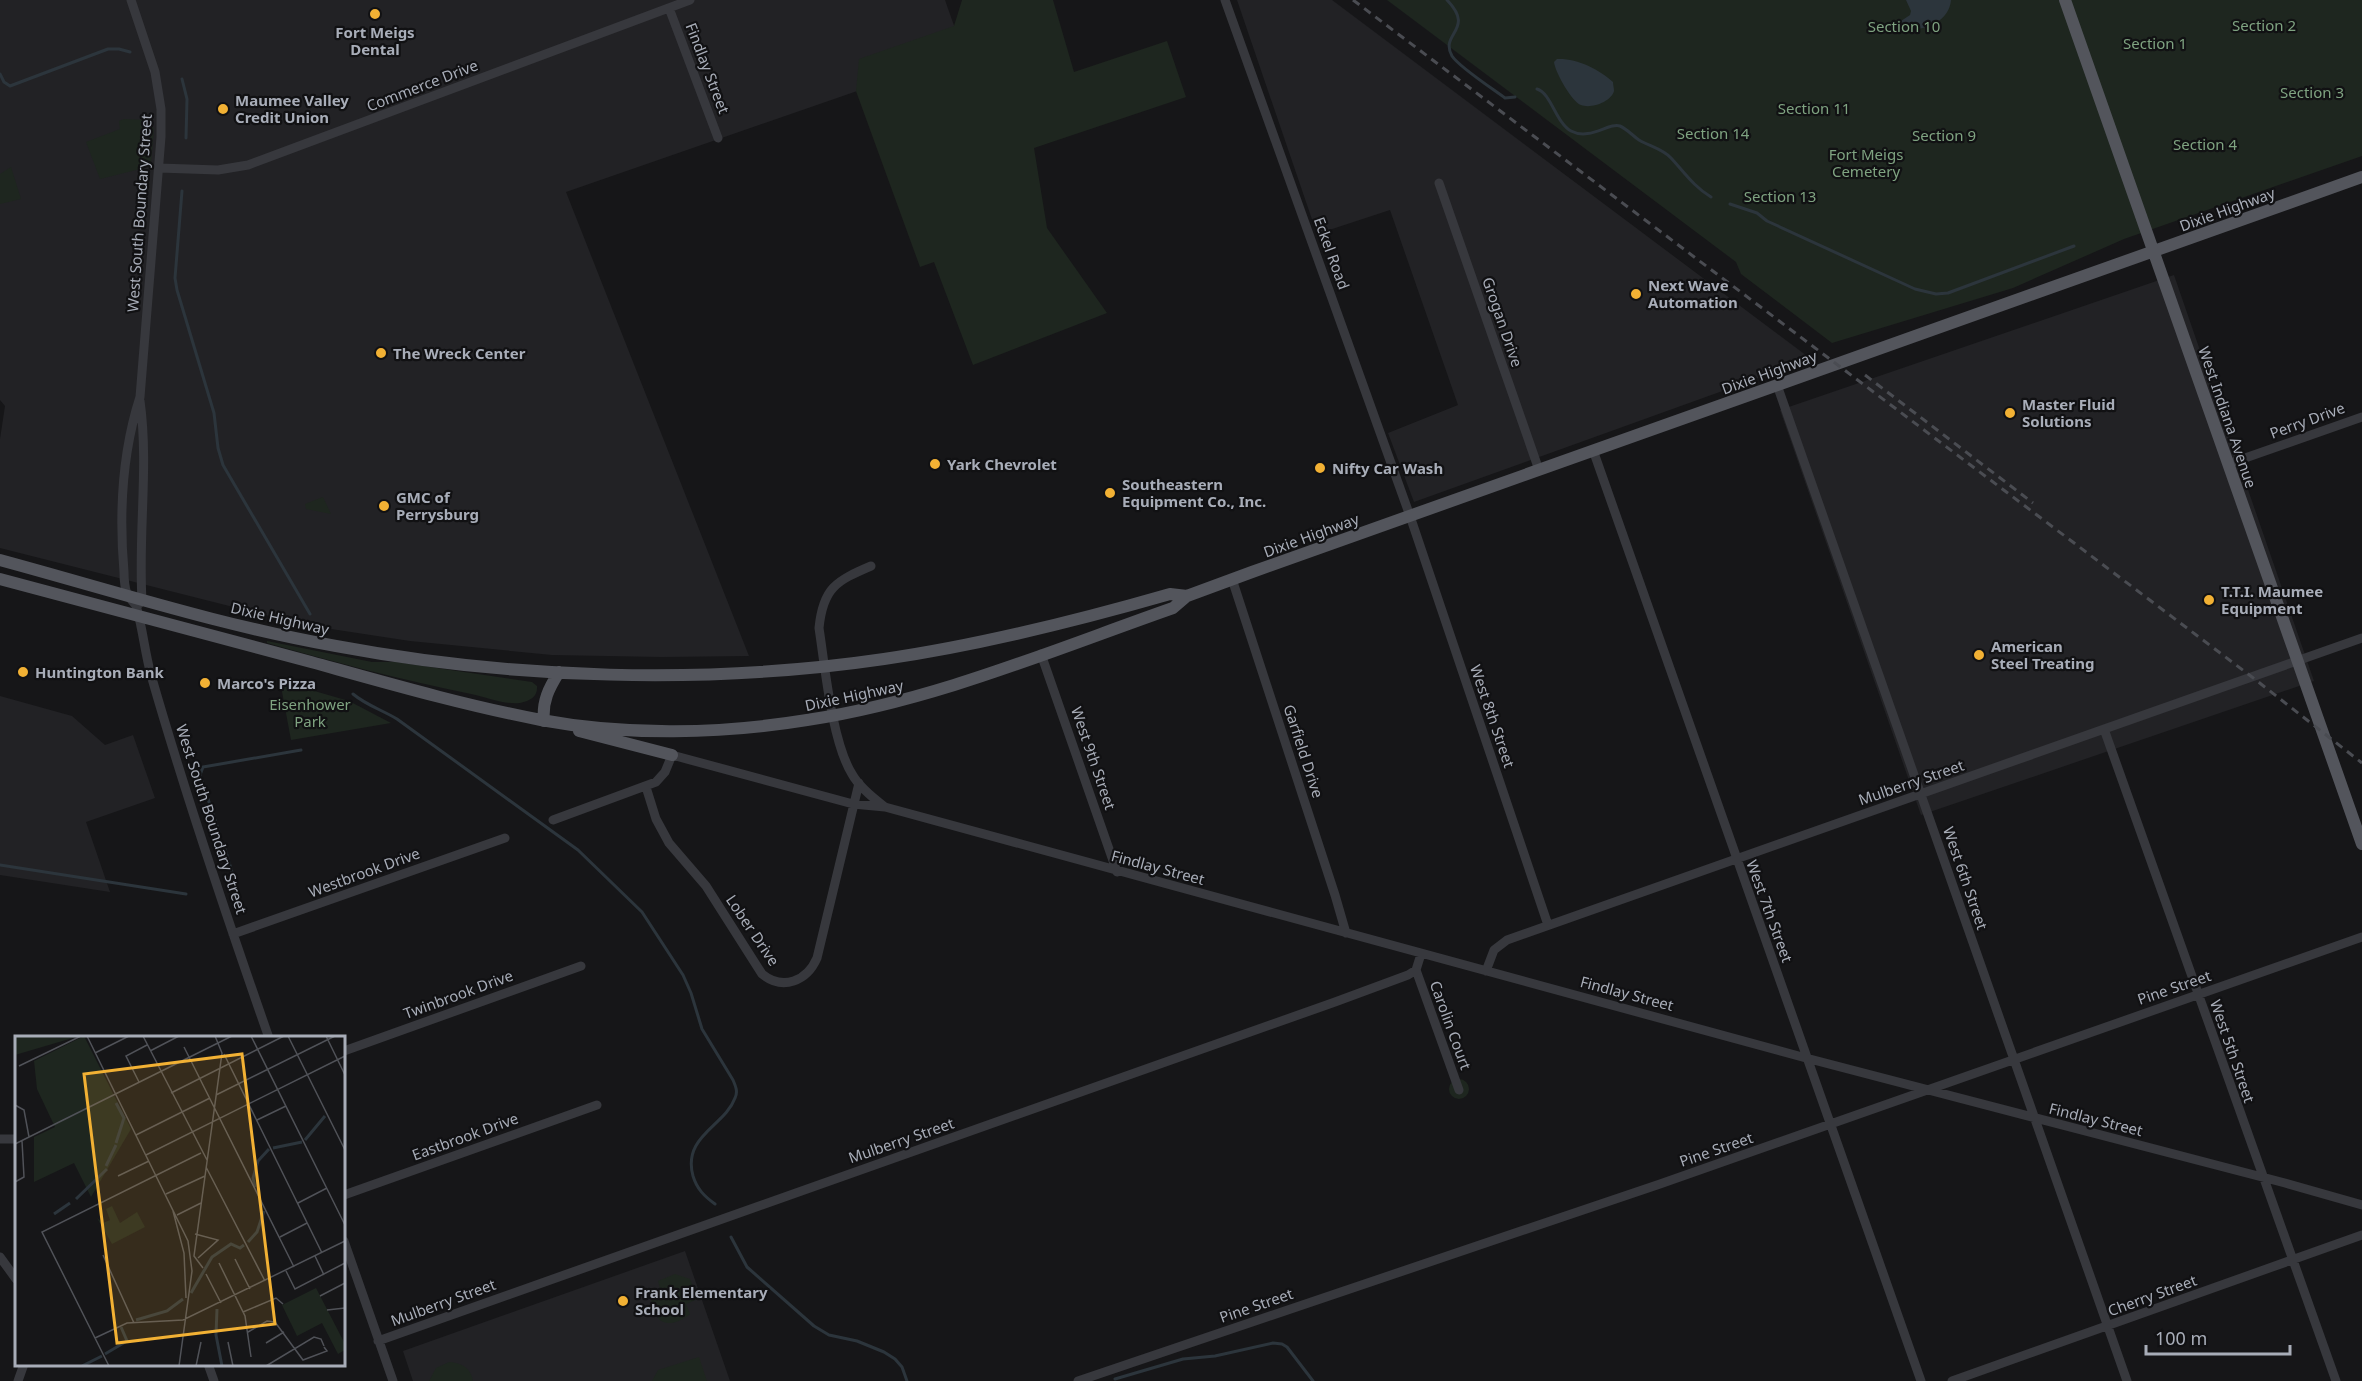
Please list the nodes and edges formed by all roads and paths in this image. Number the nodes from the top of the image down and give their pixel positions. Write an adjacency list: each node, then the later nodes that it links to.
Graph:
1 (131, 0): 7 (street, West South Boundary Street)
2 (690, 0): 5 (street, Commerce Drive)
3 (1225, 0): 17 (street, Eckel Road)
4 (2065, 0): 10 (main road, West Indiana Avenue)
5 (669, 8): 6 (street, Findlay Street); 7 (street, Commerce Drive)
6 (718, 138)
7 (159, 168): 12 (street, West South Boundary Street)
8 (2362, 177): 10 (main road, Dixie Highway)
9 (1439, 183): 16 (street, Grogan Drive)
10 (2154, 251): 11 (main road, Dixie Highway); 15 (main road, West Indiana Avenue)
11 (1777, 385): 14 (main road, Dixie Highway); 36 (street, West 6th Street)
12 (140, 397): 22 (street, West South Boundary Street); 24 (street, West South Boundary Street)
13 (2362, 417): 15 (street, Perry Drive)
14 (1593, 450): 16 (main road, Dixie Highway); 42 (street, West 7th Street)
15 (2228, 464): 27 (main road, West Indiana Avenue)
16 (1539, 470): 17 (main road, Dixie Highway)
17 (1410, 516): 21 (main road, Dixie Highway); 44 (street, West 8th Street)
18 (0, 560): 22 (main road, Dixie Highway)
19 (871, 566): 28 (street, Findlay Street)
20 (0, 579): 24 (main road, Dixie Highway)
21 (1232, 579): 23 (main road, Dixie Highway); 45 (street, Garfield Drive)
22 (128, 596): 24 (main road, Dixie Highway)
23 (1187, 596): 26 (main road, Dixie Highway); 28 (main road, Dixie Highway)
24 (139, 607): 29 (main road, Dixie Highway); 31 (main road, Dixie Highway); 46 (street, West South Boundary Street)
25 (2362, 638): 27 (street, Mulberry Street)
26 (1041, 654): 30 (main road, Dixie Highway); 43 (street, West 9th Street)
27 (2298, 661): 32 (street, Mulberry Street); 41 (main road, West Indiana Avenue)
28 (825, 666): 29 (main road, Dixie Highway); 30 (street, Findlay Street)
29 (559, 672): 31 (main road)
30 (834, 716): 31 (main road, Dixie Highway); 34 (street, Findlay Street)
31 (543, 720): 33 (main road)
32 (2104, 729): 36 (street, Mulberry Street); 52 (street, West 5th Street)
33 (672, 755): 35 (street); 37 (street, Findlay Street)
34 (859, 783): 37 (street, Lober Drive); 38 (street, Findlay Street)
35 (646, 787): 37 (street, Lober Drive); 39 (street)
36 (1922, 794): 42 (street, Mulberry Street); 56 (street, West 6th Street)
37 (854, 804): 38 (street, Findlay Street)
38 (885, 807): 43 (street, Findlay Street)
39 (553, 820)
40 (505, 838): 46 (street, Westbrook Drive)
41 (2362, 844)
42 (1736, 860): 44 (street, Mulberry Street); 55 (street, West 7th Street)
43 (1117, 872): 45 (street, Findlay Street)
44 (1548, 926): 51 (street, Mulberry Street)
45 (1346, 933): 48 (street, Findlay Street)
46 (233, 934): 53 (street, West South Boundary Street)
47 (2362, 937): 52 (street, Pine Street)
48 (1421, 954): 50 (street); 51 (street, Findlay Street)
49 (582, 966): 54 (street, Twinbrook Drive)
50 (1416, 970): 57 (street, Carolin Court); 73 (street, Mulberry Street)
51 (1486, 971): 55 (street, Findlay Street)
52 (2198, 994): 56 (street, Pine Street); 64 (street, West 5th Street)
53 (268, 1036)
54 (345, 1051)
55 (1806, 1058): 58 (street, Findlay Street); 61 (street, West 7th Street)
56 (2014, 1059): 58 (street, Pine Street); 60 (street, West 6th Street)
57 (1459, 1090)
58 (1931, 1090): 60 (street, Findlay Street); 61 (street, Pine Street)
59 (597, 1105): 65 (street, Eastbrook Drive)
60 (2035, 1118): 64 (street, Findlay Street); 72 (street, West 6th Street)
61 (1830, 1125): 79 (street, Pine Street); 80 (street, West 7th Street)
62 (0, 1138): 63 (street)
63 (15, 1139)
64 (2262, 1177): 66 (street, Findlay Street); 70 (street, West 5th Street)
65 (345, 1195)
66 (2362, 1205)
67 (2362, 1235): 70 (street, Cherry Street)
68 (345, 1243): 73 (street)
69 (0, 1257): 71 (street)
70 (2293, 1260): 72 (street, Cherry Street); 83 (street, West 5th Street)
71 (15, 1279)
72 (2108, 1326): 81 (street, Cherry Street); 82 (street, West 6th Street)
73 (378, 1341): 78 (street)
74 (24, 1366): 76 (street)
75 (208, 1366): 77 (street)
76 (18, 1381)
77 (214, 1381)
78 (393, 1381)
79 (1078, 1381)
80 (1921, 1381)
81 (1952, 1381)
82 (2127, 1381)
83 (2336, 1381)

